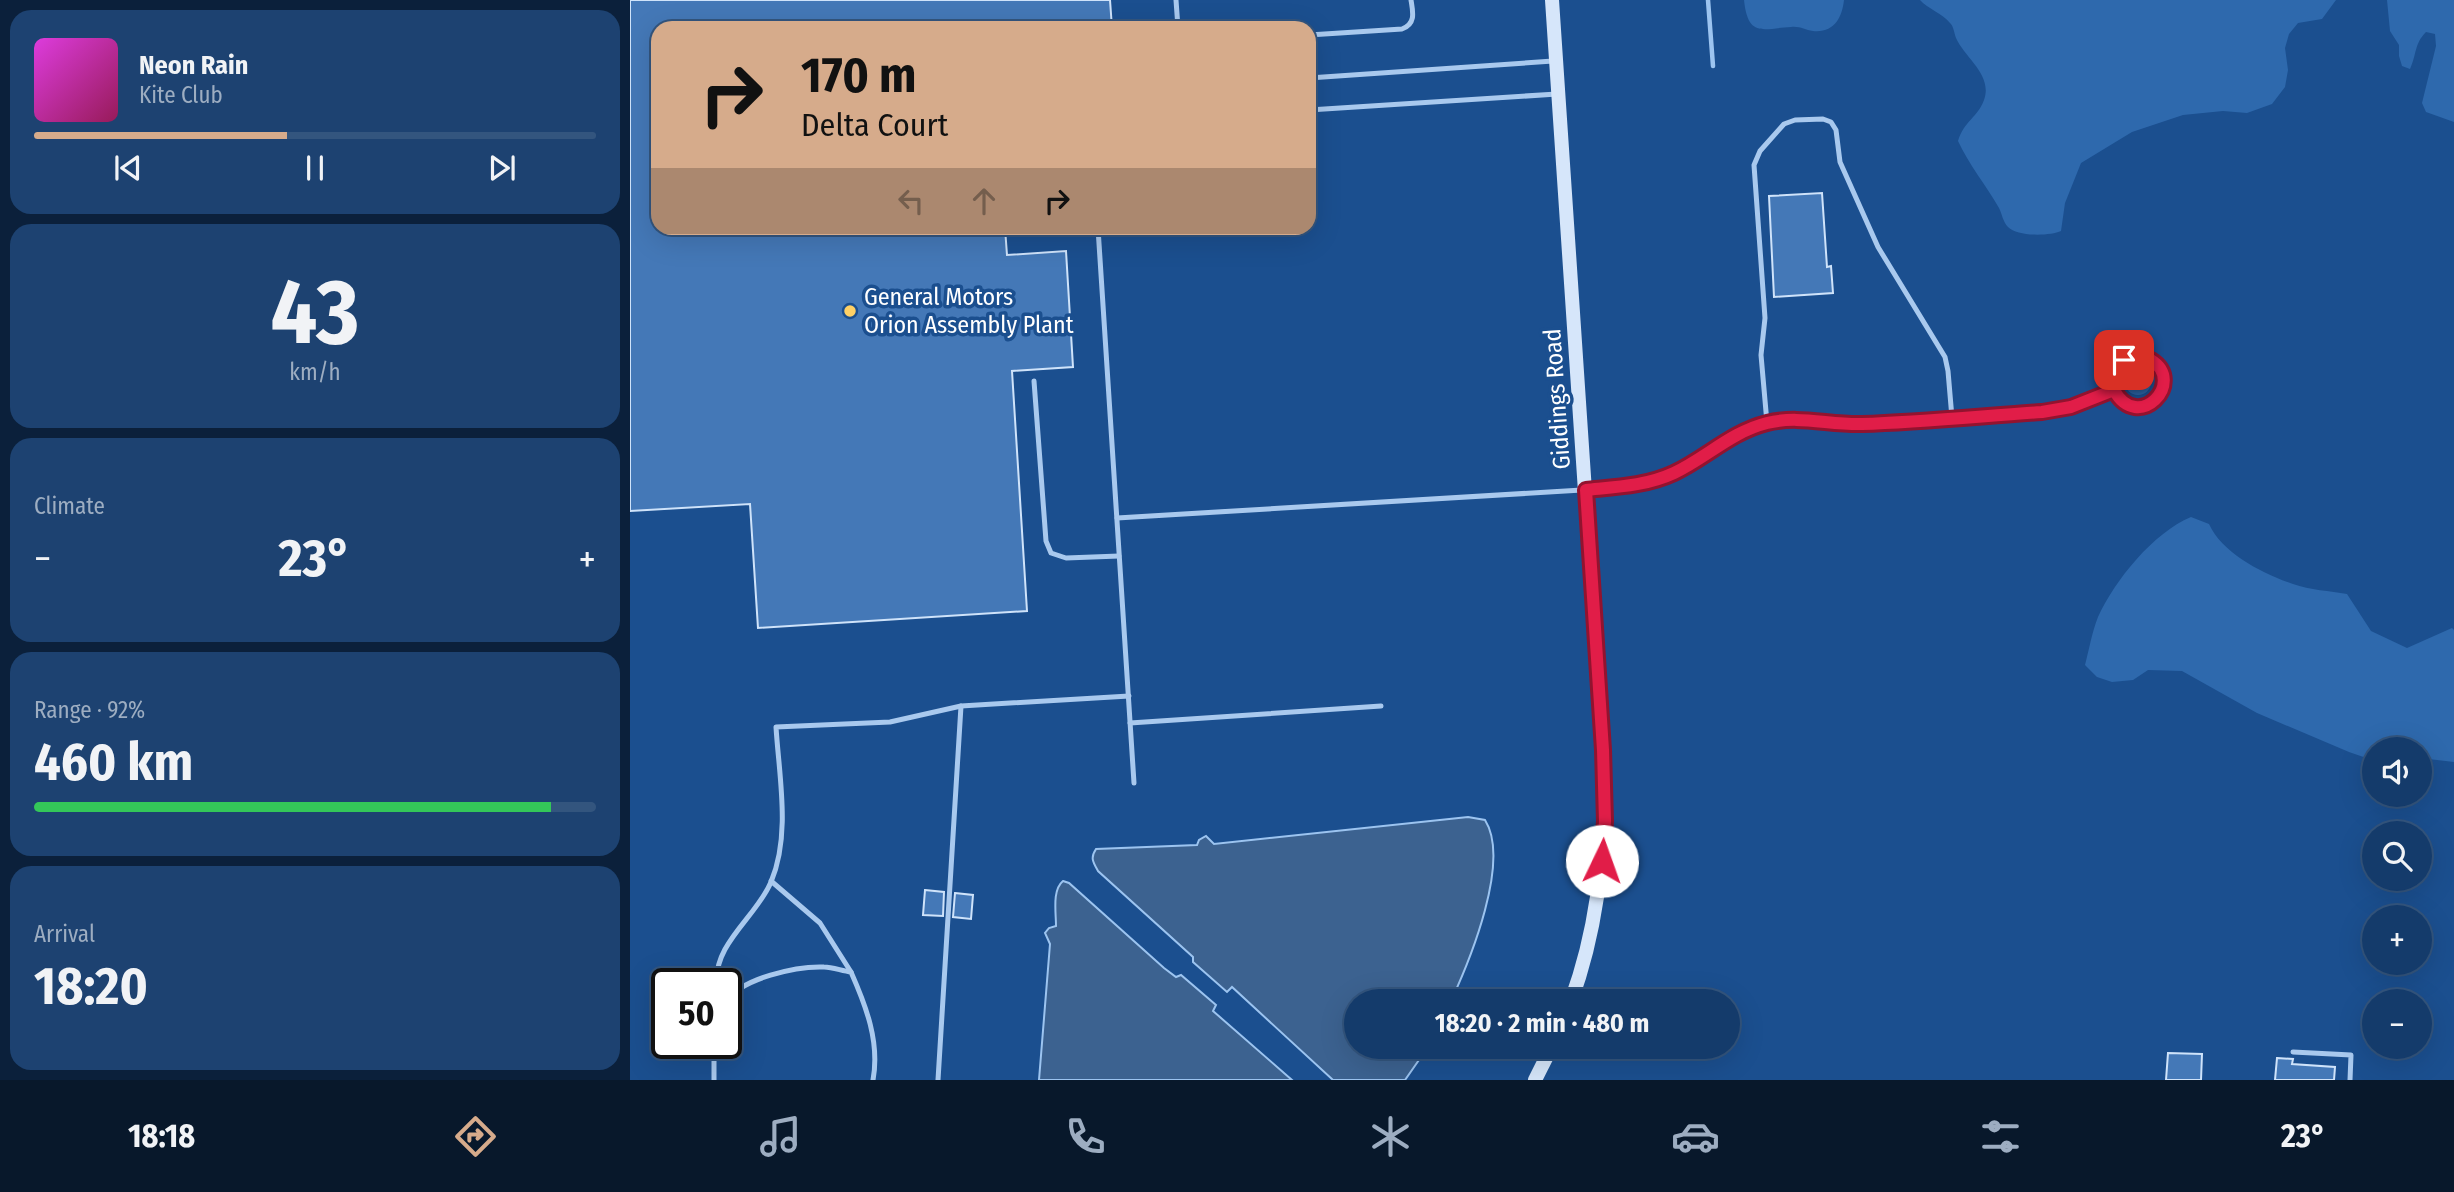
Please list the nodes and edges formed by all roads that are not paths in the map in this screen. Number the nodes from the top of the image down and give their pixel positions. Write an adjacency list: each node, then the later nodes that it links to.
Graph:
1 (1177, 0): 4 (lane)
2 (1412, 0): 5 (lane)
3 (1552, 0): 6 (main road, Giddings Road)
4 (1178, 21)
5 (1316, 34)
6 (1556, 61): 7 (lane); 8 (main road, Giddings Road)
7 (1316, 78)
8 (1558, 94): 9 (lane); 15 (main road, Giddings Road)
9 (1316, 110)
10 (1098, 235): 16 (lane)
11 (1034, 381): 17 (lane)
12 (2114, 390): 12 (street); 13 (street)
13 (1952, 418): 14 (street); 14 (lane)
14 (1767, 423): 15 (street)
15 (1586, 490): 16 (lane); 27 (main road, Giddings Road)
16 (1117, 518): 17 (lane)
17 (1119, 556): 18 (lane)
18 (1129, 696): 19 (lane); 21 (lane)
19 (961, 706): 23 (lane); 33 (lane)
20 (1381, 706): 21 (lane)
21 (1130, 723): 22 (lane)
22 (1134, 783)
23 (771, 881): 24 (lane); 25 (lane)
24 (717, 968)
25 (851, 972): 26 (lane); 32 (lane)
26 (742, 988)
27 (1574, 989)
28 (2293, 1052): 35 (lane)
29 (714, 1059): 31 (lane)
30 (1546, 1059): 34 (main road)
31 (714, 1080)
32 (873, 1080)
33 (938, 1080)
34 (1535, 1080)
35 (2350, 1080)

